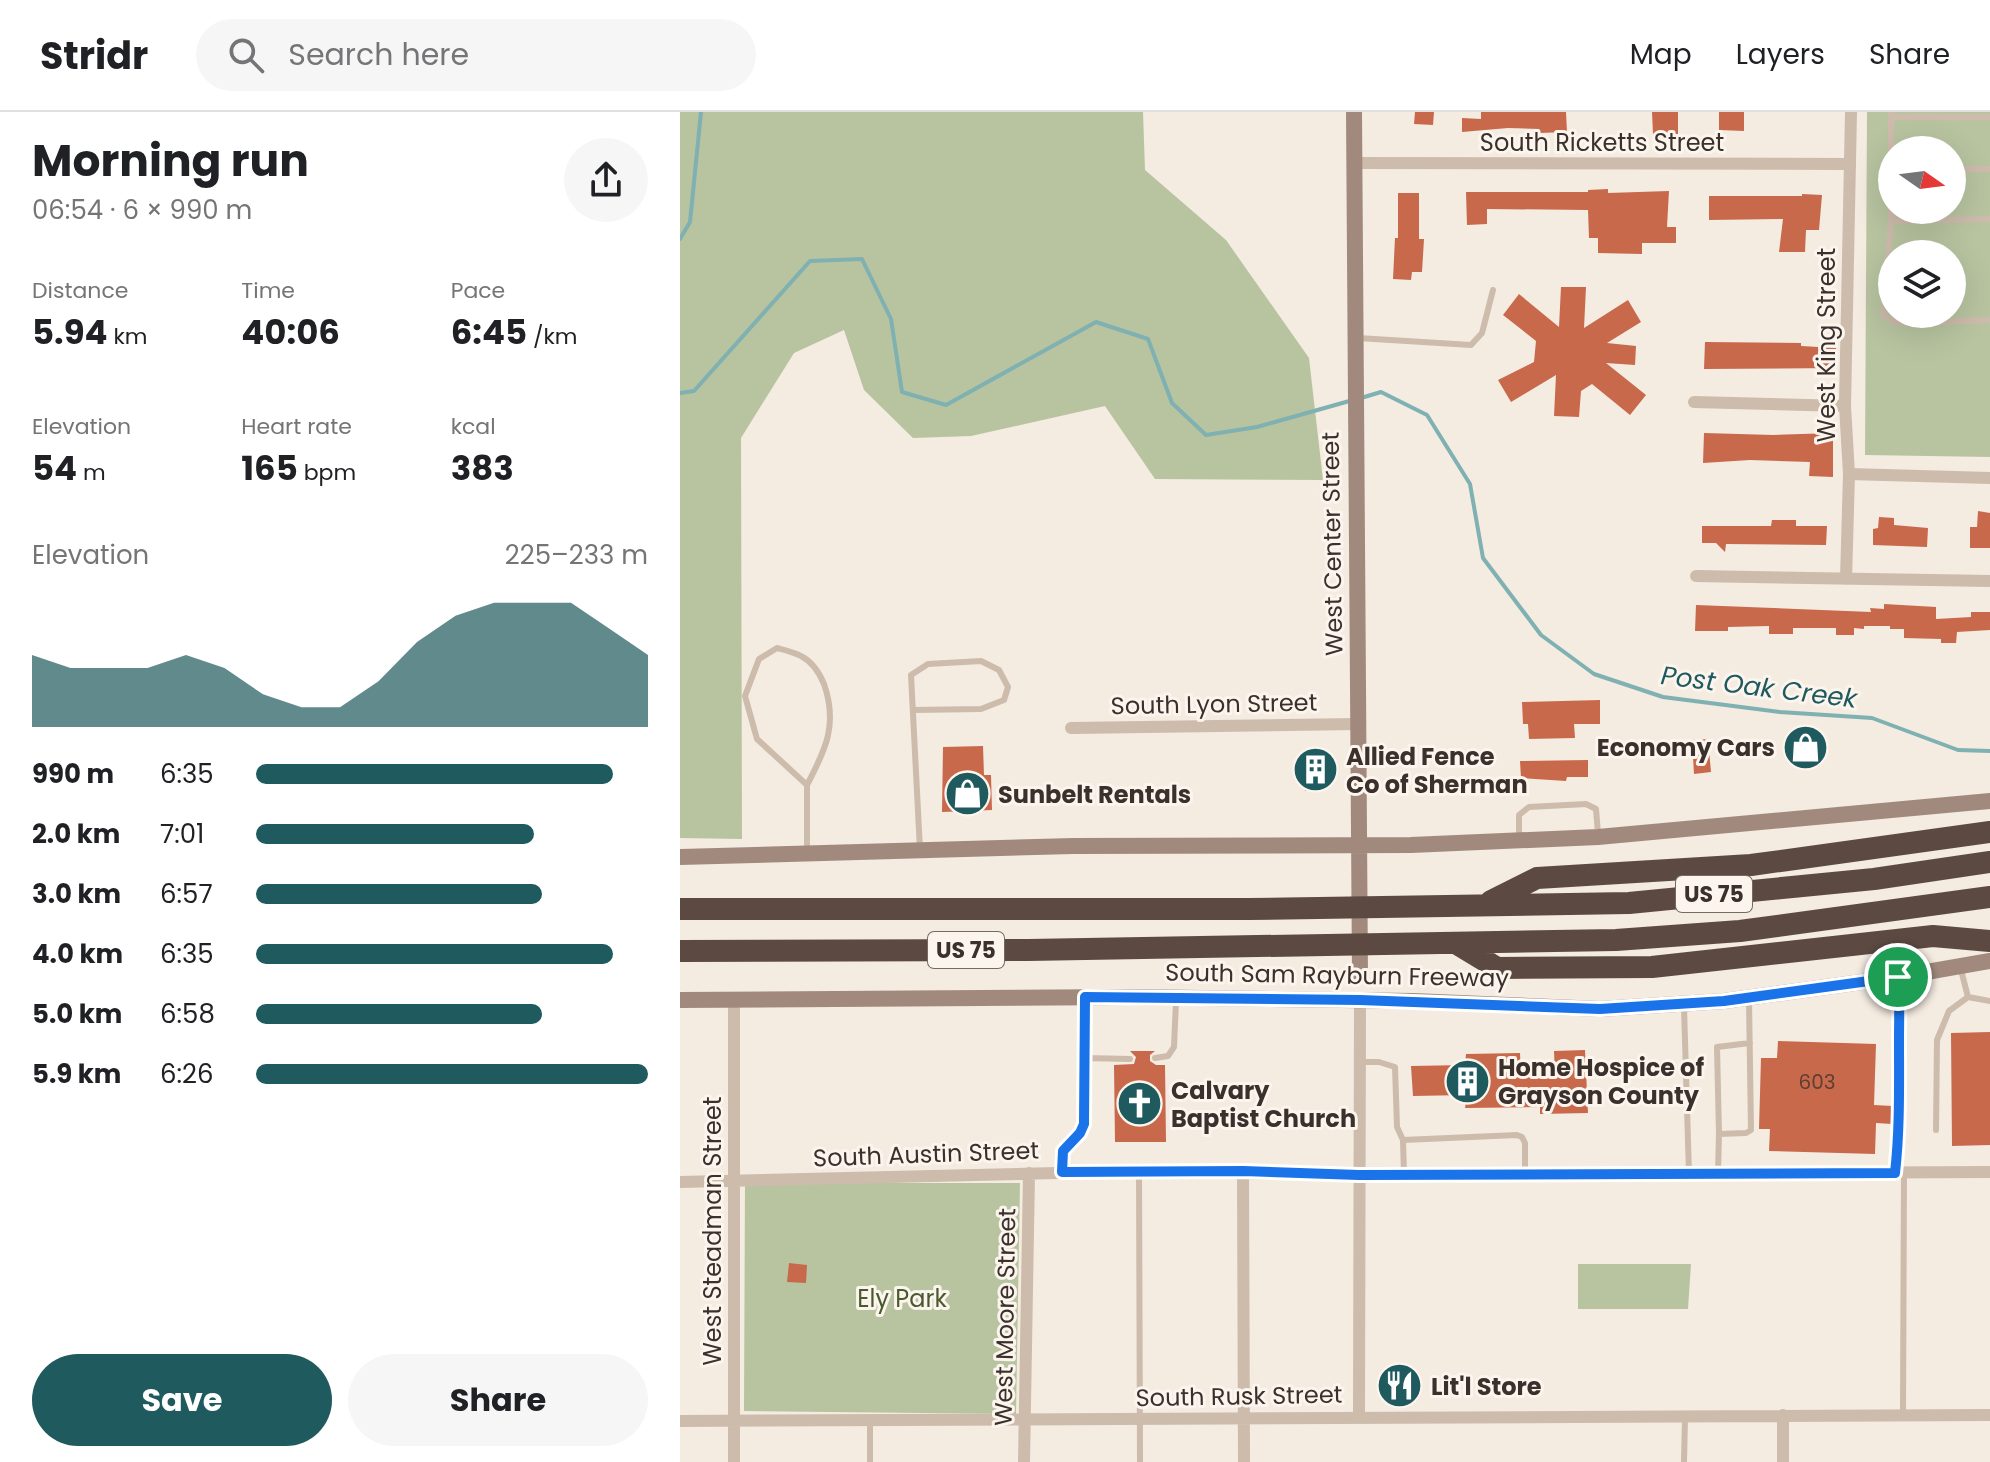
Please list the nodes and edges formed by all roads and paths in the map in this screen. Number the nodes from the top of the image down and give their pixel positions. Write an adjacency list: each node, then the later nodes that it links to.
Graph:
1 (1354, 112): 6 (main road, West Center Street)
2 (1851, 112): 7 (street, West King Street)
3 (1891, 114): 4 (lane); 5 (lane)
4 (1990, 117)
5 (1891, 136)
6 (1354, 163): 7 (street, South Ricketts Street); 15 (main road, West Center Street)
7 (1849, 164): 17 (street, West King Street)
8 (1966, 169): 9 (lane)
9 (1990, 169)
10 (1966, 219): 11 (lane)
11 (1990, 219)
12 (1891, 224): 14 (lane)
13 (1493, 290): 15 (lane)
14 (1990, 320)
15 (1354, 337): 24 (main road, West Center Street)
16 (1694, 402): 17 (street)
17 (1845, 406): 18 (street, West King Street)
18 (1849, 474): 19 (street); 21 (street, West King Street)
19 (1990, 478)
20 (1696, 576): 21 (street)
21 (1846, 579): 22 (street)
22 (1990, 581)
23 (913, 710): 23 (lane); 32 (lane)
24 (1357, 724): 25 (street, South Lyon Street); 31 (main road, West Center Street)
25 (1071, 728)
26 (807, 785): 26 (lane); 33 (lane)
27 (1990, 801): 29 (main road)
28 (1990, 832): 37 (highway)
29 (1598, 837): 30 (main road); 30 (lane)
30 (1519, 840): 31 (main road)
31 (1359, 843): 32 (main road); 44 (main road, West Center Street)
32 (920, 850): 33 (main road)
33 (807, 854): 34 (main road)
34 (680, 857)
35 (1990, 862): 37 (highway, US 75)
36 (1990, 897): 40 (highway, South Sam Rayburn Freeway / US 75)
37 (1485, 904): 38 (highway, US 75)
38 (680, 908)
39 (1990, 941): 40 (highway)
40 (1448, 944): 41 (highway, South Sam Rayburn Freeway / US 75)
41 (680, 951)
42 (1990, 961): 43 (main road, South Sam Rayburn Freeway)
43 (1960, 966): 45 (main road, South Sam Rayburn Freeway); 49 (lane)
44 (1360, 975)
45 (1898, 977): 48 (main road, South Sam Rayburn Freeway); 68 (lane)
46 (1085, 997): 47 (main road, South Sam Rayburn Freeway); 52 (main road, South Sam Rayburn Freeway); 56 (lane)
47 (1177, 997): 50 (main road, South Sam Rayburn Freeway); 57 (lane)
48 (1749, 997): 54 (main road, South Sam Rayburn Freeway); 55 (lane)
49 (1968, 997): 53 (lane); 60 (lane)
50 (1360, 999): 54 (main road, South Sam Rayburn Freeway); 59 (street)
51 (680, 1000): 52 (main road, South Sam Rayburn Freeway)
52 (734, 1000): 75 (street, West Steadman Street)
53 (1990, 1001)
54 (1683, 1003): 69 (lane)
55 (1750, 1043): 61 (lane); 61 (lane)
56 (1085, 1058): 58 (lane); 65 (lane)
57 (1155, 1058)
58 (1130, 1059)
59 (1360, 1062): 62 (lane); 71 (street)
60 (1936, 1130)
61 (1719, 1134): 70 (lane)
62 (1403, 1140): 72 (lane); 73 (lane)
63 (1139, 1171): 64 (street, South Austin Street); 65 (street, South Austin Street); 84 (lane)
64 (1243, 1171): 71 (street, South Austin Street); 82 (street)
65 (1062, 1172): 67 (street, South Austin Street)
66 (1990, 1172): 68 (street, South Austin Street)
67 (1029, 1173): 75 (street, South Austin Street); 81 (street, West Moore Street)
68 (1900, 1173): 70 (street, South Austin Street); 77 (lane)
69 (1689, 1174): 70 (street, South Austin Street); 73 (street, South Austin Street)
70 (1718, 1174)
71 (1359, 1175): 72 (street, South Austin Street); 80 (street)
72 (1404, 1175): 73 (street, South Austin Street)
73 (1525, 1175)
74 (680, 1182): 75 (street, South Austin Street)
75 (733, 1182): 85 (street, West Steadman Street)
76 (1783, 1415): 77 (street, South Rusk Street); 79 (street, South Rusk Street); 93 (street)
77 (1903, 1415): 78 (street, South Rusk Street)
78 (1990, 1415)
79 (1685, 1416): 80 (street, South Rusk Street); 92 (lane)
80 (1359, 1417): 82 (street, South Rusk Street)
81 (1025, 1418): 83 (street, South Rusk Street); 84 (street, South Rusk Street); 89 (street, West Moore Street)
82 (1243, 1418): 84 (street, South Rusk Street); 91 (street)
83 (870, 1419): 85 (street, South Rusk Street); 88 (lane)
84 (1140, 1419): 90 (lane)
85 (734, 1420): 86 (street, South Rusk Street); 87 (street, West Steadman Street)
86 (680, 1421)
87 (734, 1462)
88 (870, 1462)
89 (1024, 1462)
90 (1140, 1462)
91 (1244, 1462)
92 (1684, 1462)
93 (1783, 1462)

